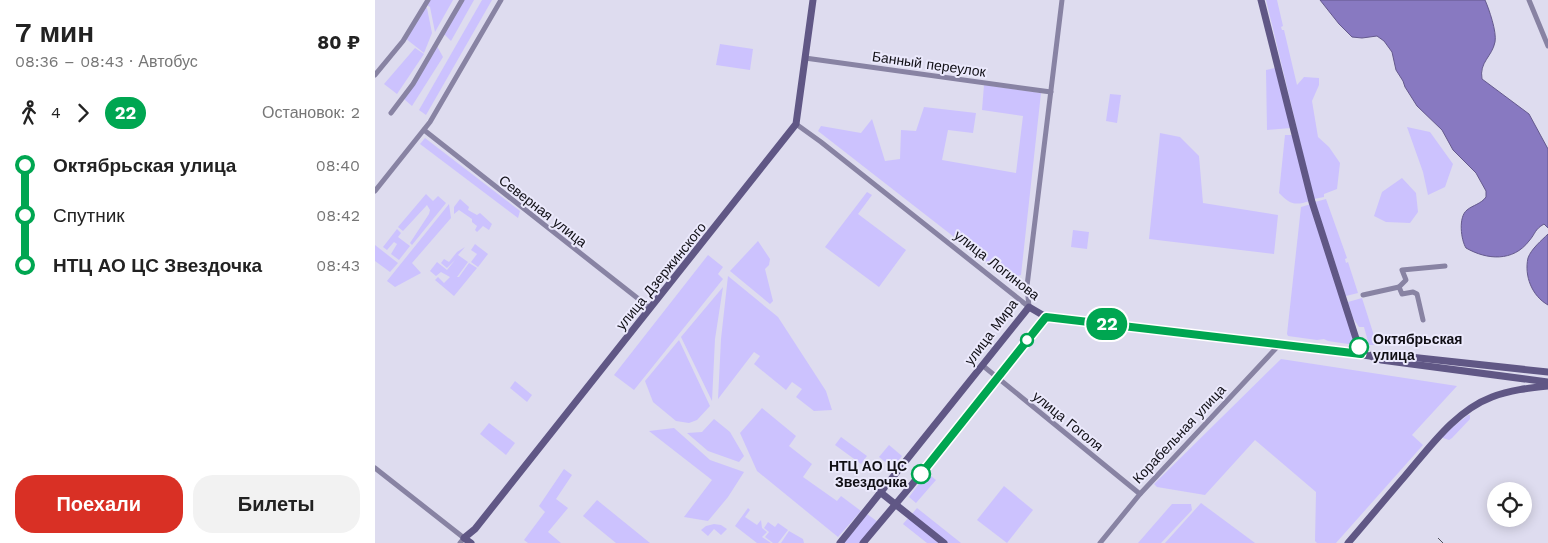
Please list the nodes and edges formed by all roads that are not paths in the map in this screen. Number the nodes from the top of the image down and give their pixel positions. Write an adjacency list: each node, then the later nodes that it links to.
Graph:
1 (427, 0): 10 (street)
2 (462, 0): 12 (street)
3 (501, 0): 14 (street)
4 (813, 0): 9 (main road, улица Дзержинского)
5 (1062, 0): 11 (street, улица Мира)
6 (1261, 0): 24 (main road)
7 (1529, 0): 8 (street)
8 (1548, 46)
9 (805, 58): 11 (street, Банный переулок); 13 (main road, улица Дзержинского)
10 (375, 75)
11 (1051, 92): 19 (street, улица Мира)
12 (391, 113)
13 (796, 124): 19 (street, улица Логинова); 20 (main road, улица Дзержинского)
14 (424, 130): 15 (street); 20 (street, Северная улица)
15 (375, 191)
16 (1445, 266): 17 (street)
17 (1399, 287): 18 (street); 22 (street)
18 (1363, 295)
19 (1029, 307): 21 (main road, улица Логинова); 26 (main road, улица Мира)
20 (650, 308): 37 (main road, улица Дзержинского)
21 (1046, 317): 23 (main road, улица Логинова); 29 (main road)
22 (1423, 320)
23 (1279, 344): 24 (main road, улица Логинова); 35 (street, Корабельная улица)
24 (1361, 354): 25 (main road, улица Логинова)
25 (1370, 356): 27 (main road, улица Логинова); 30 (main road, улица Логинова)
26 (982, 365): 29 (street, улица Гоголя); 34 (main road, улица Мира)
27 (1523, 370): 28 (main road, улица Логинова); 30 (main road)
28 (1548, 372)
29 (998, 378): 35 (street, улица Гоголя); 36 (main road)
30 (1523, 379): 31 (main road, улица Логинова); 32 (main road)
31 (1548, 384): 32 (main road)
32 (1514, 390): 43 (main road)
33 (375, 468): 37 (street)
34 (881, 492): 36 (main road); 39 (main road, улица Мира)
35 (1140, 494): 42 (street, Корабельная улица)
36 (895, 504): 40 (main road); 41 (main road)
37 (462, 540): 38 (main road)
38 (471, 543)
39 (839, 543)
40 (863, 543)
41 (944, 543)
42 (1100, 543)
43 (1348, 543)

